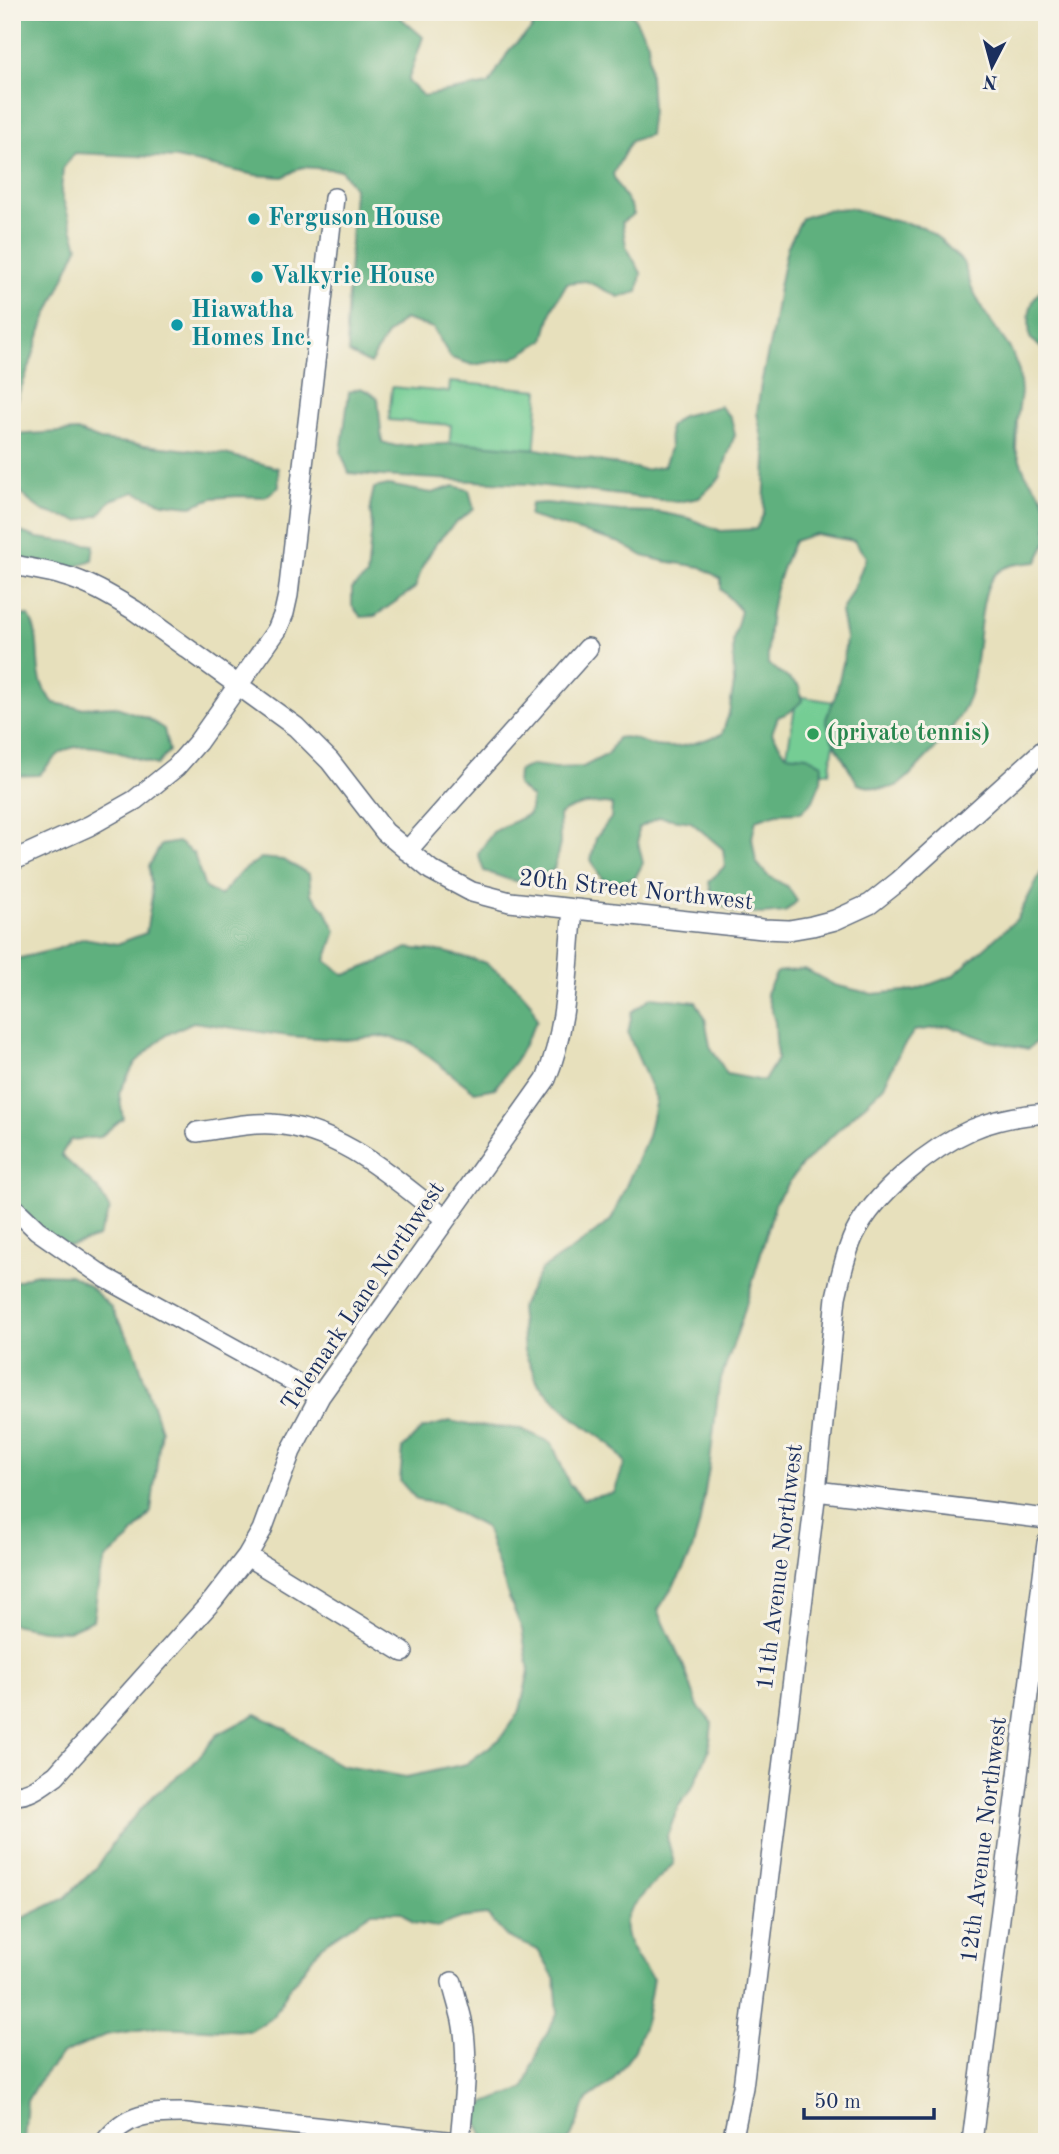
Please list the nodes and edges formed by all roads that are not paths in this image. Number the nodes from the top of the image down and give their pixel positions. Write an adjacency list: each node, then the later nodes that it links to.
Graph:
1 (334, 198): 4 (street)
2 (16, 568): 4 (street, 20th Street Northwest)
3 (588, 648): 6 (street)
4 (239, 686): 6 (street, 20th Street Northwest); 7 (street)
5 (1047, 747): 8 (street, 20th Street Northwest)
6 (407, 851): 8 (street, 20th Street Northwest)
7 (12, 861)
8 (573, 910): 12 (street, Telemark Lane Northwest)
9 (1047, 1113): 14 (street, 11th Avenue Northwest)
10 (197, 1132): 12 (street)
11 (12, 1206): 13 (street)
12 (446, 1219): 13 (street, Telemark Lane Northwest)
13 (320, 1396): 17 (street, Telemark Lane Northwest)
14 (816, 1491): 15 (street); 23 (street, 11th Avenue Northwest)
15 (1047, 1519)
16 (1047, 1543): 24 (street, 12th Avenue Northwest)
17 (247, 1556): 18 (street); 19 (street, Telemark Lane Northwest)
18 (403, 1652)
19 (12, 1795)
20 (452, 1982): 22 (street)
21 (105, 2142): 22 (street)
22 (458, 2142)
23 (732, 2142)
24 (972, 2142)

